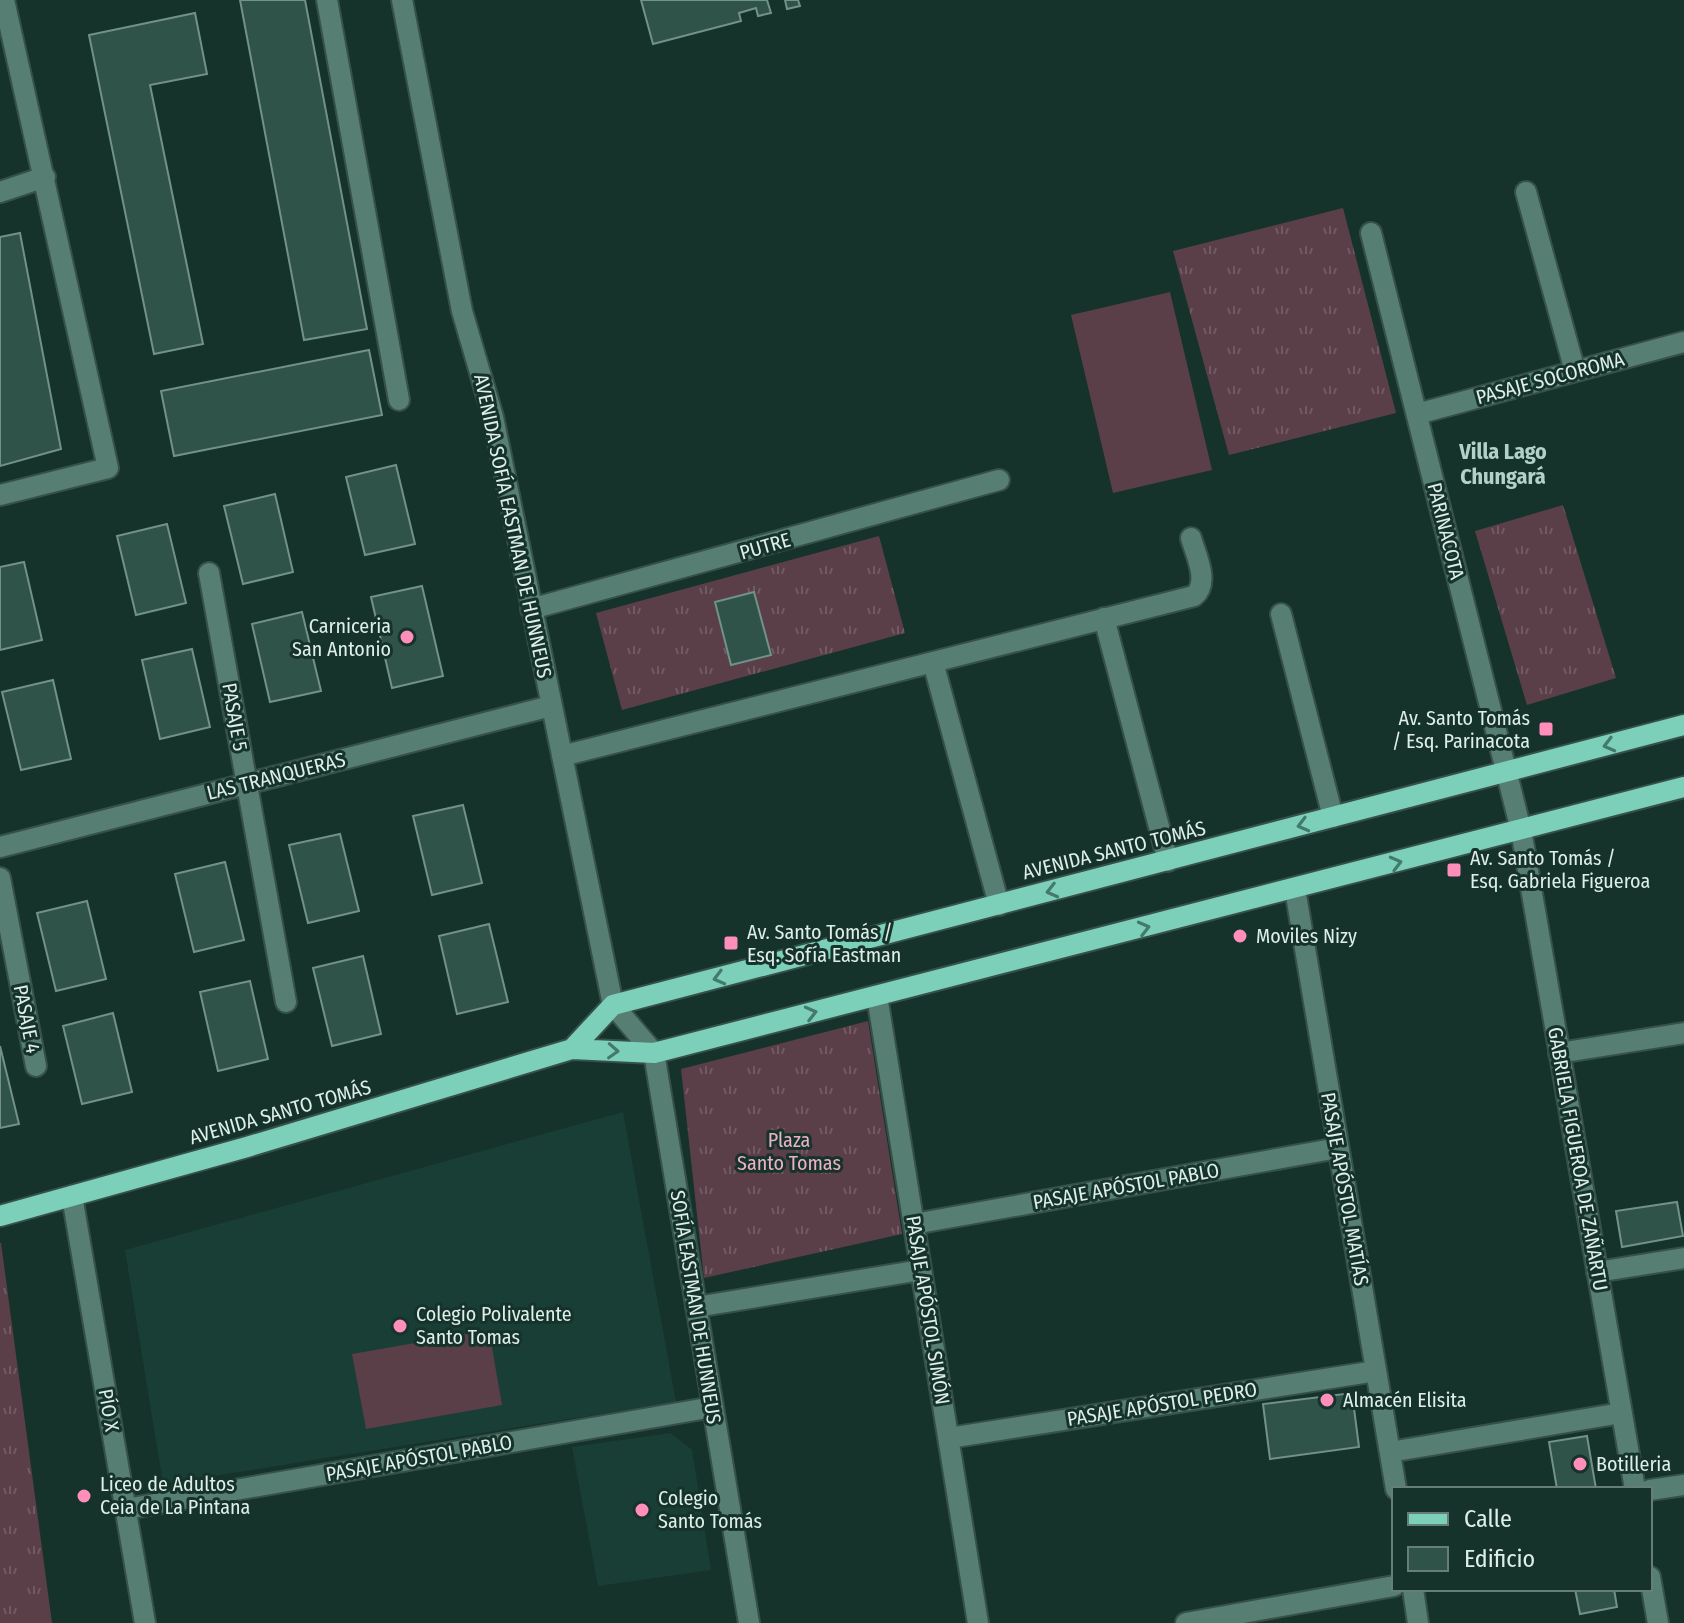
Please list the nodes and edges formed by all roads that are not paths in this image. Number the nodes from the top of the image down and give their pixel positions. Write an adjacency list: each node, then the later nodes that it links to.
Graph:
1 (4, 0): 4 (street)
2 (327, 0): 10 (street)
3 (402, 0): 16 (street, AVENIDA SOFÍA EASTMAN DE HUNNEUS)
4 (45, 177): 5 (street); 13 (street)
5 (0, 192)
6 (1526, 192): 9 (street)
7 (1371, 233): 11 (street, PARINACOTA)
8 (1684, 342): 9 (street, PASAJE SOCOROMA)
9 (1575, 371): 11 (street, PASAJE SOCOROMA)
10 (399, 400)
11 (1417, 414): 23 (street, PARINACOTA)
12 (999, 480): 16 (street, PUTRE)
13 (0, 495)
14 (1191, 538): 18 (street)
15 (209, 573): 24 (street, PASAJE 5)
16 (531, 609): 20 (street, AVENIDA SOFÍA EASTMAN DE HUNNEUS)
17 (1281, 614): 26 (street)
18 (1104, 618): 19 (street); 29 (street)
19 (933, 662): 22 (street); 32 (street)
20 (551, 706): 22 (street, AVENIDA SOFÍA EASTMAN DE HUNNEUS); 24 (street, LAS TRANQUERAS)
21 (1684, 725): 23 (main road, AVENIDA SANTO TOMÁS, one-way to 23)
22 (562, 756): 35 (street, AVENIDA SOFÍA EASTMAN DE HUNNEUS)
23 (1506, 772): 26 (main road, AVENIDA SANTO TOMÁS); 27 (street, PARINACOTA)
24 (247, 784): 28 (street, LAS TRANQUERAS); 34 (street, PASAJE 5)
25 (1684, 787): 27 (main road, AVENIDA SANTO TOMÁS)
26 (1333, 817): 29 (main road, AVENIDA SANTO TOMÁS, one-way to 29)
27 (1521, 830): 31 (main road, AVENIDA SANTO TOMÁS, one-way to 27); 39 (street, GABRIELA FIGUEROA DE ZAÑARTU)
28 (0, 847)
29 (1168, 861): 32 (main road, AVENIDA SANTO TOMÁS, one-way to 32)
30 (0, 878): 40 (street, PASAJE 4)
31 (1295, 889): 33 (main road, AVENIDA SANTO TOMÁS, one-way to 31); 41 (street, PASAJE APÓSTOL MATÍAS)
32 (999, 905): 35 (main road, AVENIDA SANTO TOMÁS, one-way to 35)
33 (877, 996): 38 (main road, AVENIDA SANTO TOMÁS, one-way to 33); 44 (street, PASAJE APÓSTOL SIMÓN)
34 (286, 1002)
35 (613, 1005): 37 (main road); 38 (street)
36 (1684, 1033): 39 (street)
37 (572, 1049): 38 (main road, AVENIDA SANTO TOMÁS, one-way to 38); 42 (main road, AVENIDA SANTO TOMÁS)
38 (654, 1053): 48 (street, SOFÍA EASTMAN DE HUNNEUS)
39 (1559, 1053): 47 (street, GABRIELA FIGUEROA DE ZAÑARTU)
40 (36, 1066)
41 (1338, 1148): 44 (street, PASAJE APÓSTOL PABLO); 49 (street, PASAJE APÓSTOL MATÍAS)
42 (72, 1196): 43 (main road, AVENIDA SANTO TOMÁS); 58 (street, PÍO X)
43 (0, 1216)
44 (914, 1224): 46 (street, PASAJE APÓSTOL SIMÓN)
45 (1684, 1258): 47 (street)
46 (921, 1270): 48 (street); 52 (street, PASAJE APÓSTOL SIMÓN)
47 (1597, 1272): 51 (street, GABRIELA FIGUEROA DE ZAÑARTU)
48 (696, 1307): 50 (street, SOFÍA EASTMAN DE HUNNEUS)
49 (1376, 1371): 52 (street, PASAJE APÓSTOL PEDRO); 53 (street, PASAJE APÓSTOL MATÍAS)
50 (713, 1407): 58 (street, PASAJE APÓSTOL PABLO); 64 (street, SOFÍA EASTMAN DE HUNNEUS)
51 (1621, 1413): 53 (street); 56 (street, GABRIELA FIGUEROA DE ZAÑARTU)
52 (949, 1438): 65 (street, PASAJE APÓSTOL SIMÓN)
53 (1390, 1452): 55 (street, PASAJE APÓSTOL MATÍAS)
54 (1684, 1485): 57 (street)
55 (1396, 1487)
56 (1635, 1487)
57 (1652, 1490)
58 (126, 1509): 63 (street, PÍO X)
59 (1392, 1586): 62 (street)
60 (1652, 1588): 67 (street)
61 (1413, 1591): 66 (street)
62 (1193, 1622)
63 (145, 1623)
64 (749, 1623)
65 (978, 1623)
66 (1418, 1623)
67 (1658, 1623)

